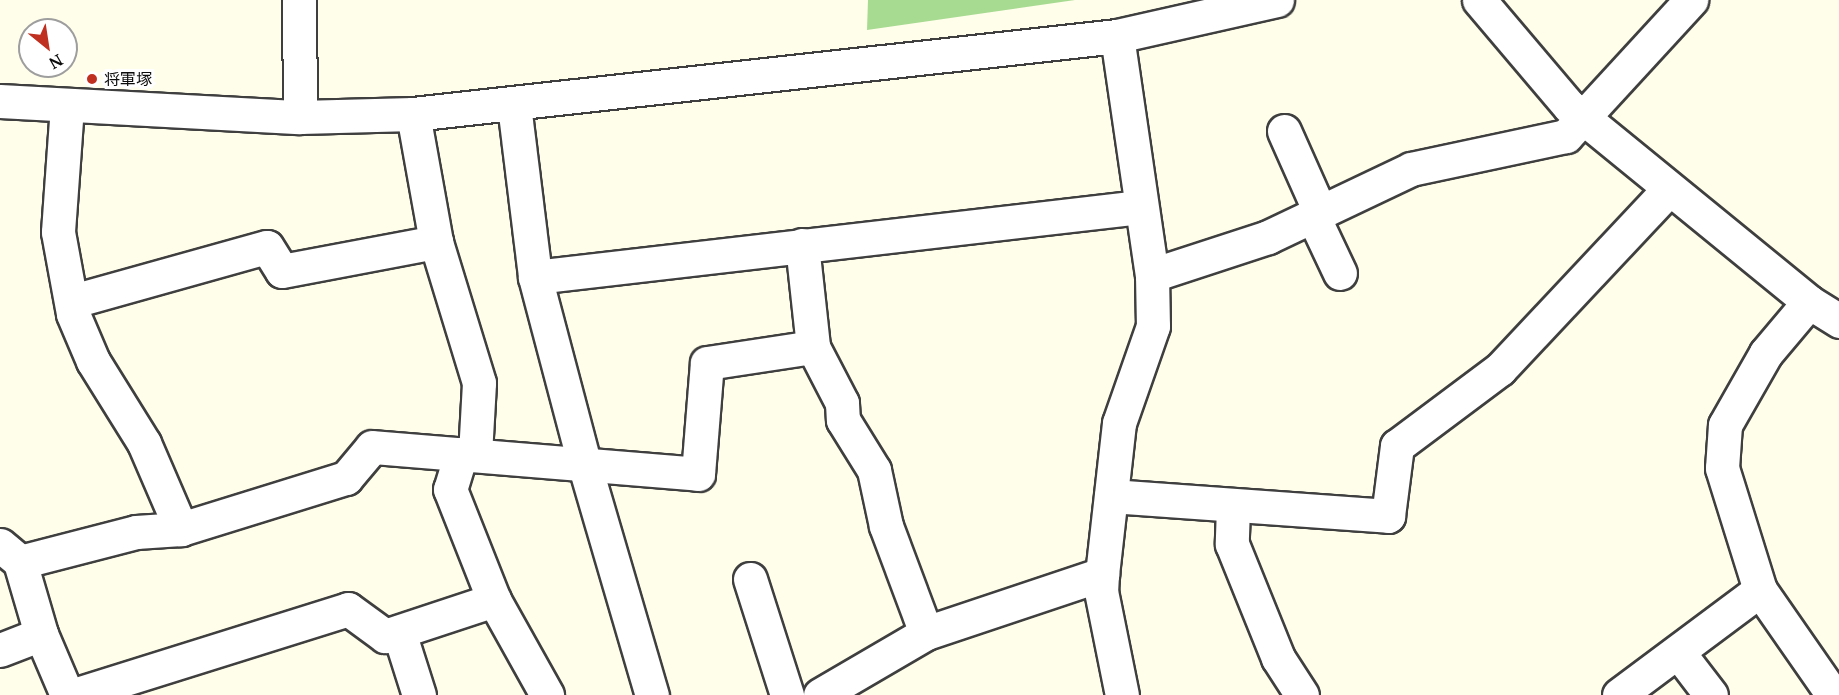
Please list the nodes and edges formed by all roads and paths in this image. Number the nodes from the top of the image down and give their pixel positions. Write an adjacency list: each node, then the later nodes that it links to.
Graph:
1 (299, 0): 11 (street)
2 (1277, 0): 5 (street)
3 (1479, 0): 12 (street)
4 (1691, 0): 12 (street)
5 (1245, 4): 6 (street)
6 (1118, 36): 8 (street); 15 (street)
7 (0, 101): 9 (street)
8 (513, 105): 10 (street); 21 (street)
9 (67, 106): 11 (street); 22 (street)
10 (413, 114): 11 (street); 17 (street)
11 (300, 117)
12 (1585, 118): 14 (street); 16 (street)
13 (1284, 131): 16 (street)
14 (1669, 189): 23 (street); 29 (street)
15 (1140, 207): 18 (street); 20 (street)
16 (1317, 214): 19 (street); 20 (street)
17 (436, 242): 22 (street); 26 (street)
18 (802, 245): 21 (street); 25 (street)
19 (1340, 273)
20 (1152, 275): 28 (street)
21 (535, 277): 27 (street)
22 (74, 301): 30 (street)
23 (1809, 302): 24 (street); 34 (street)
24 (1839, 321)
25 (813, 347): 27 (street); 37 (street)
26 (468, 454): 27 (street); 30 (street); 35 (street)
27 (584, 463): 45 (street)
28 (1111, 496): 29 (street); 32 (street)
29 (1233, 507): 49 (street)
30 (181, 529): 31 (street)
31 (10, 554): 38 (street)
32 (1102, 574): 37 (street); 48 (street)
33 (750, 579): 46 (street)
34 (1760, 590): 40 (street); 52 (street)
35 (494, 600): 36 (street); 44 (street)
36 (399, 632): 42 (street); 43 (street)
37 (926, 633): 47 (street)
38 (41, 634): 39 (street); 41 (street)
39 (0, 650)
40 (1678, 652): 50 (street); 51 (street)
41 (67, 695)
42 (74, 695)
43 (419, 695)
44 (547, 695)
45 (652, 695)
46 (787, 695)
47 (820, 695)
48 (1122, 695)
49 (1302, 695)
50 (1618, 695)
51 (1711, 695)
52 (1833, 695)

